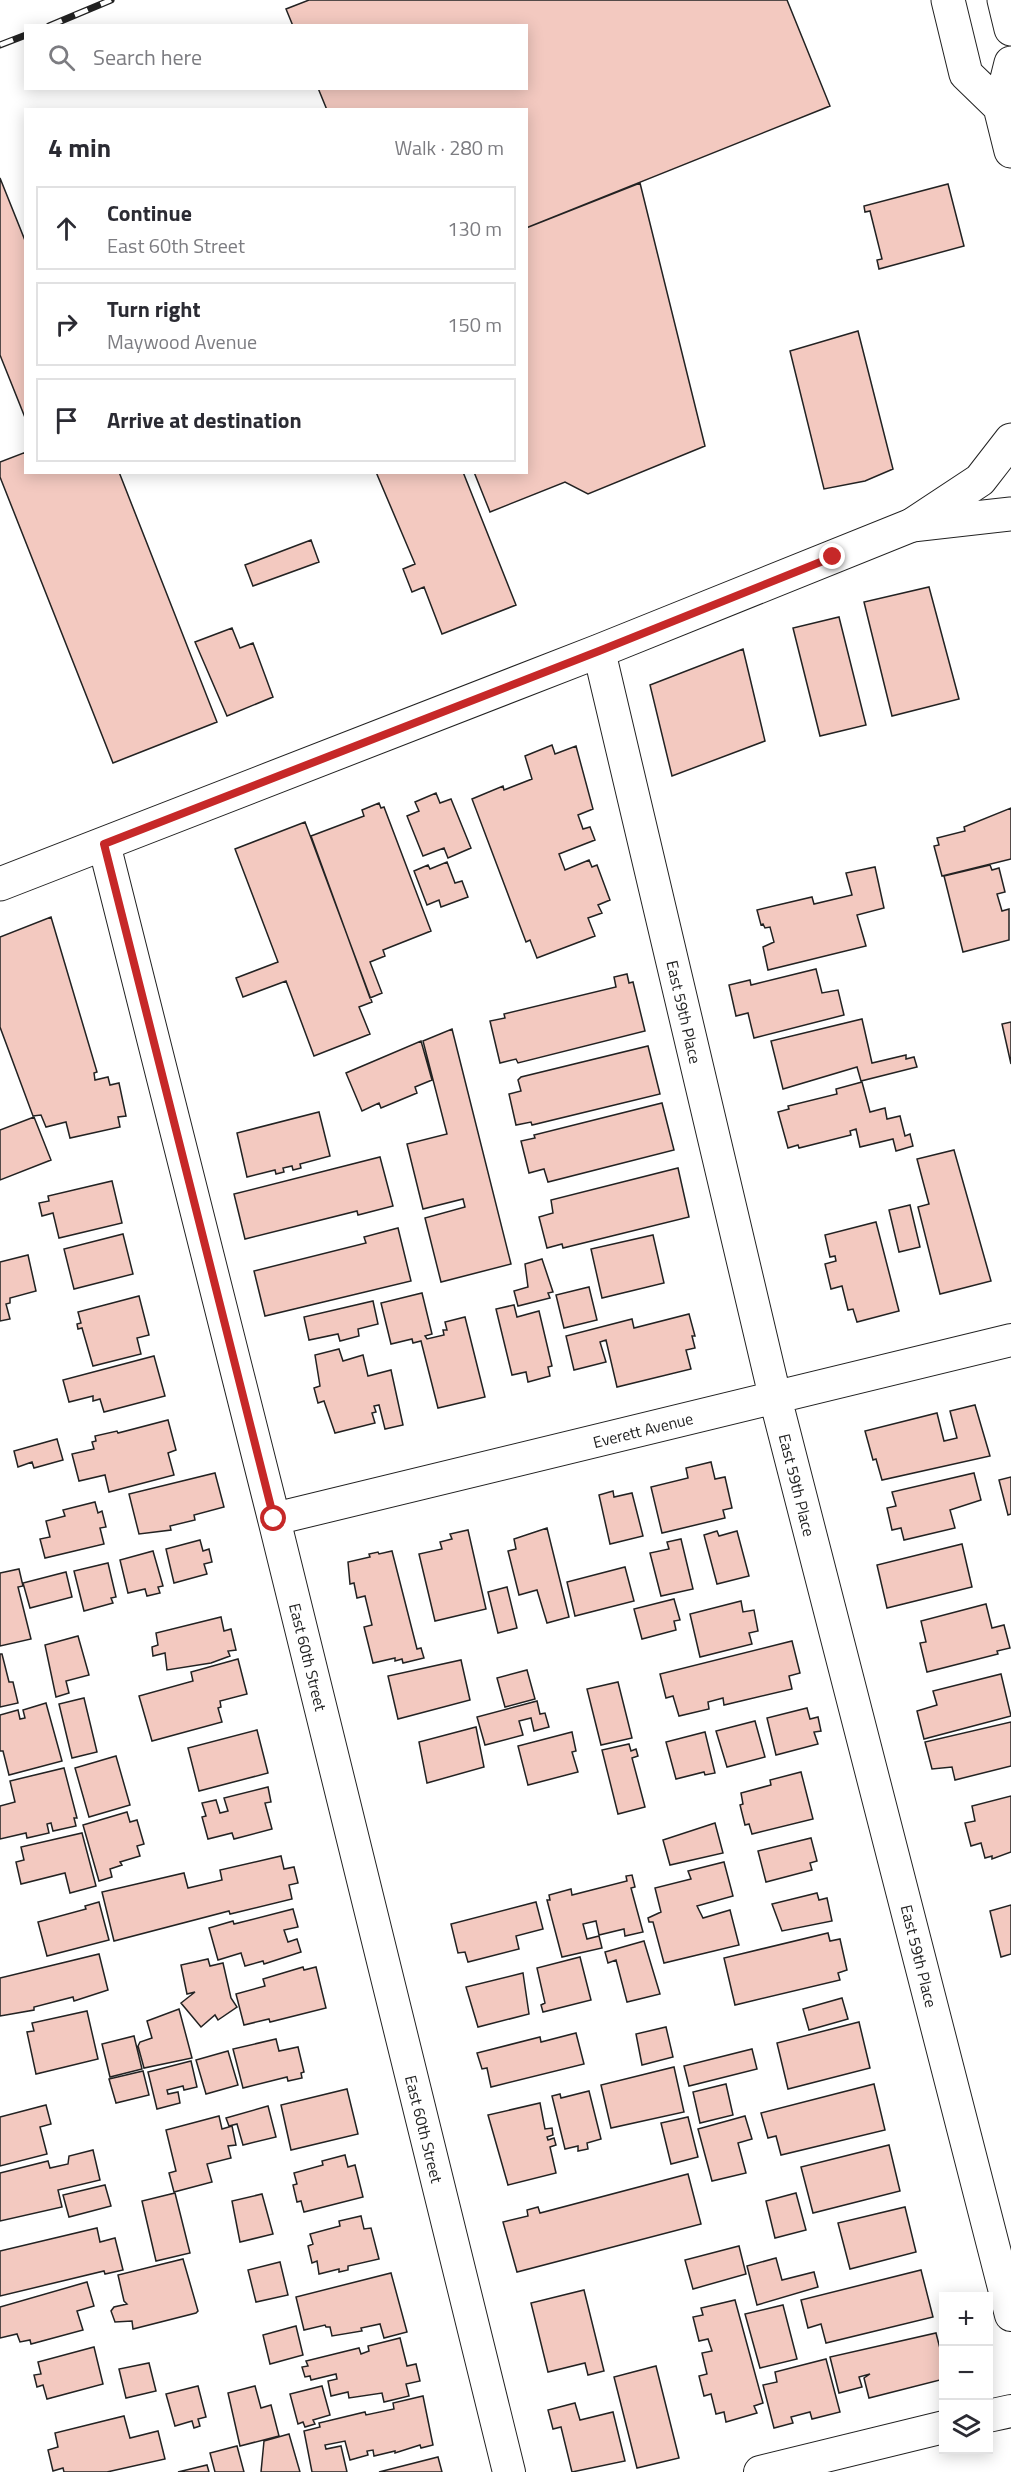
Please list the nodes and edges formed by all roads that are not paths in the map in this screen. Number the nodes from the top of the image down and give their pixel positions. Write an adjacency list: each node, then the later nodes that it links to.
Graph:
1 (948, 0): 5 (street)
2 (1004, 0): 3 (street)
3 (1011, 29)
4 (1011, 63): 5 (street)
5 (1000, 107): 6 (street)
6 (1011, 150)
7 (1011, 440): 9 (street)
8 (1011, 514): 9 (street)
9 (912, 525): 10 (street)
10 (599, 651): 11 (street); 14 (street, East 59th Place)
11 (104, 844): 12 (street); 15 (street, East 60th Street)
12 (0, 884)
13 (1011, 1340): 14 (street, Everett Avenue)
14 (775, 1397): 15 (street, Everett Avenue); 16 (street, East 59th Place)
15 (274, 1519): 20 (street, East 60th Street)
16 (1011, 2315)
17 (1011, 2411): 18 (street)
18 (993, 2415)
19 (939, 2428): 21 (street)
20 (509, 2472)
21 (760, 2472)

